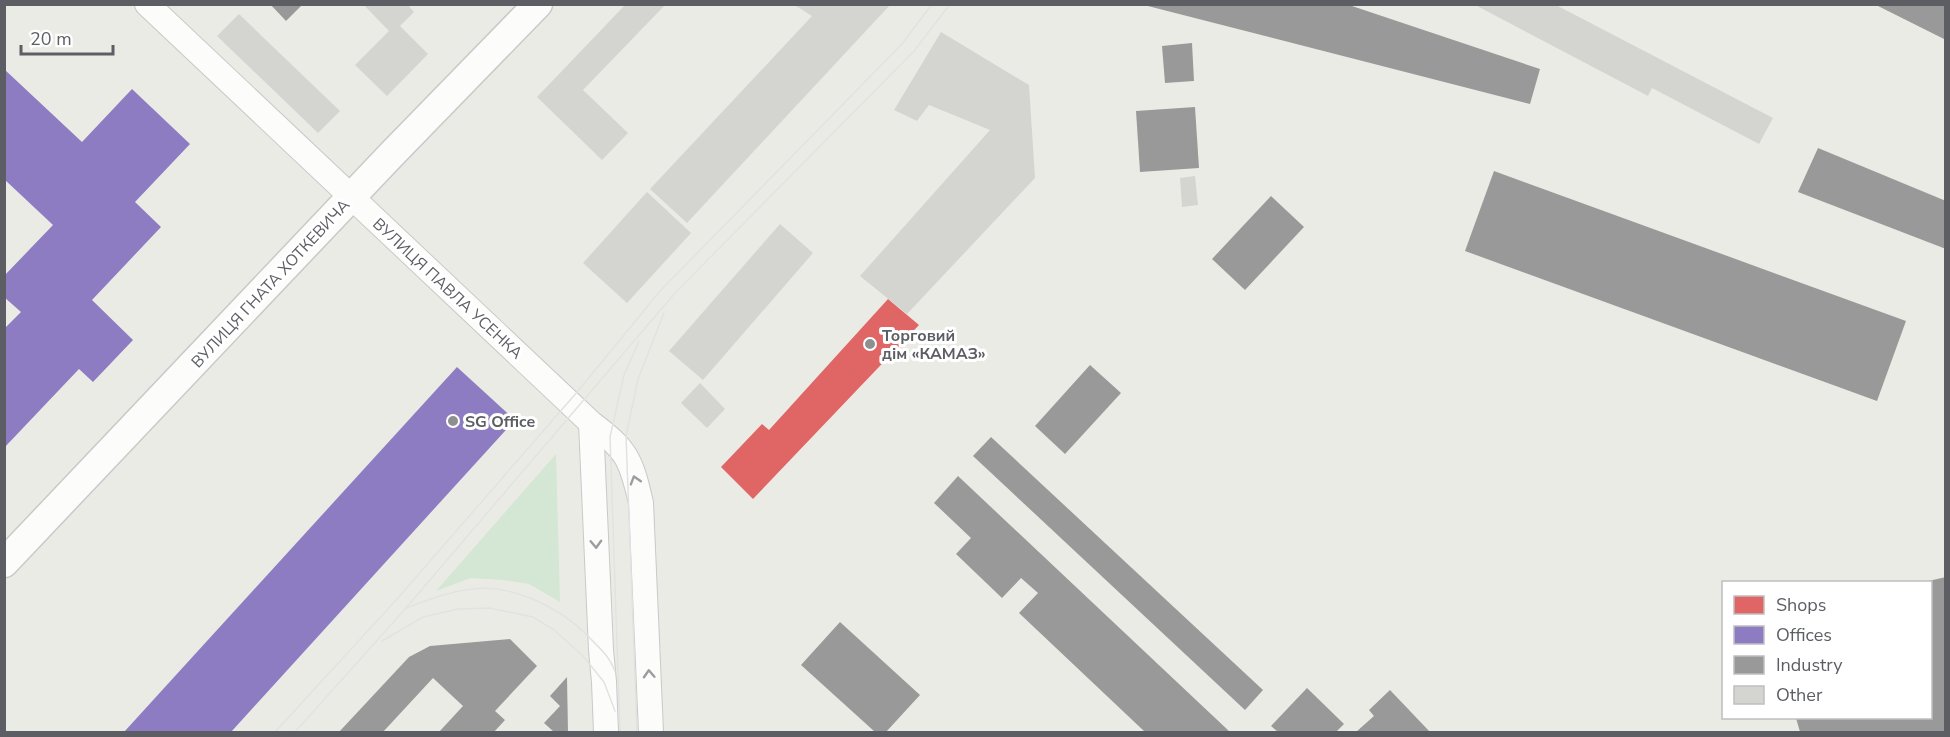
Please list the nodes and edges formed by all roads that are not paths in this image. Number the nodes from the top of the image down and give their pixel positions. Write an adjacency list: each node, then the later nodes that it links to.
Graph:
1 (147, 4): 3 (street, ВУЛИЦЯ ПАВЛА УСЕНКА)
2 (538, 4): 3 (street, ВУЛИЦЯ ГНАТА ХОТКЕВИЧА)
3 (351, 197): 4 (street, ВУЛИЦЯ ПАВЛА УСЕНКА); 5 (street, ВУЛИЦЯ ГНАТА ХОТКЕВИЧА)
4 (591, 423): 6 (street, one-way to 6); 7 (street, ВУЛИЦЯ ПАВЛА УСЕНКА, one-way to 4)
5 (4, 563)
6 (606, 732)
7 (651, 732)

